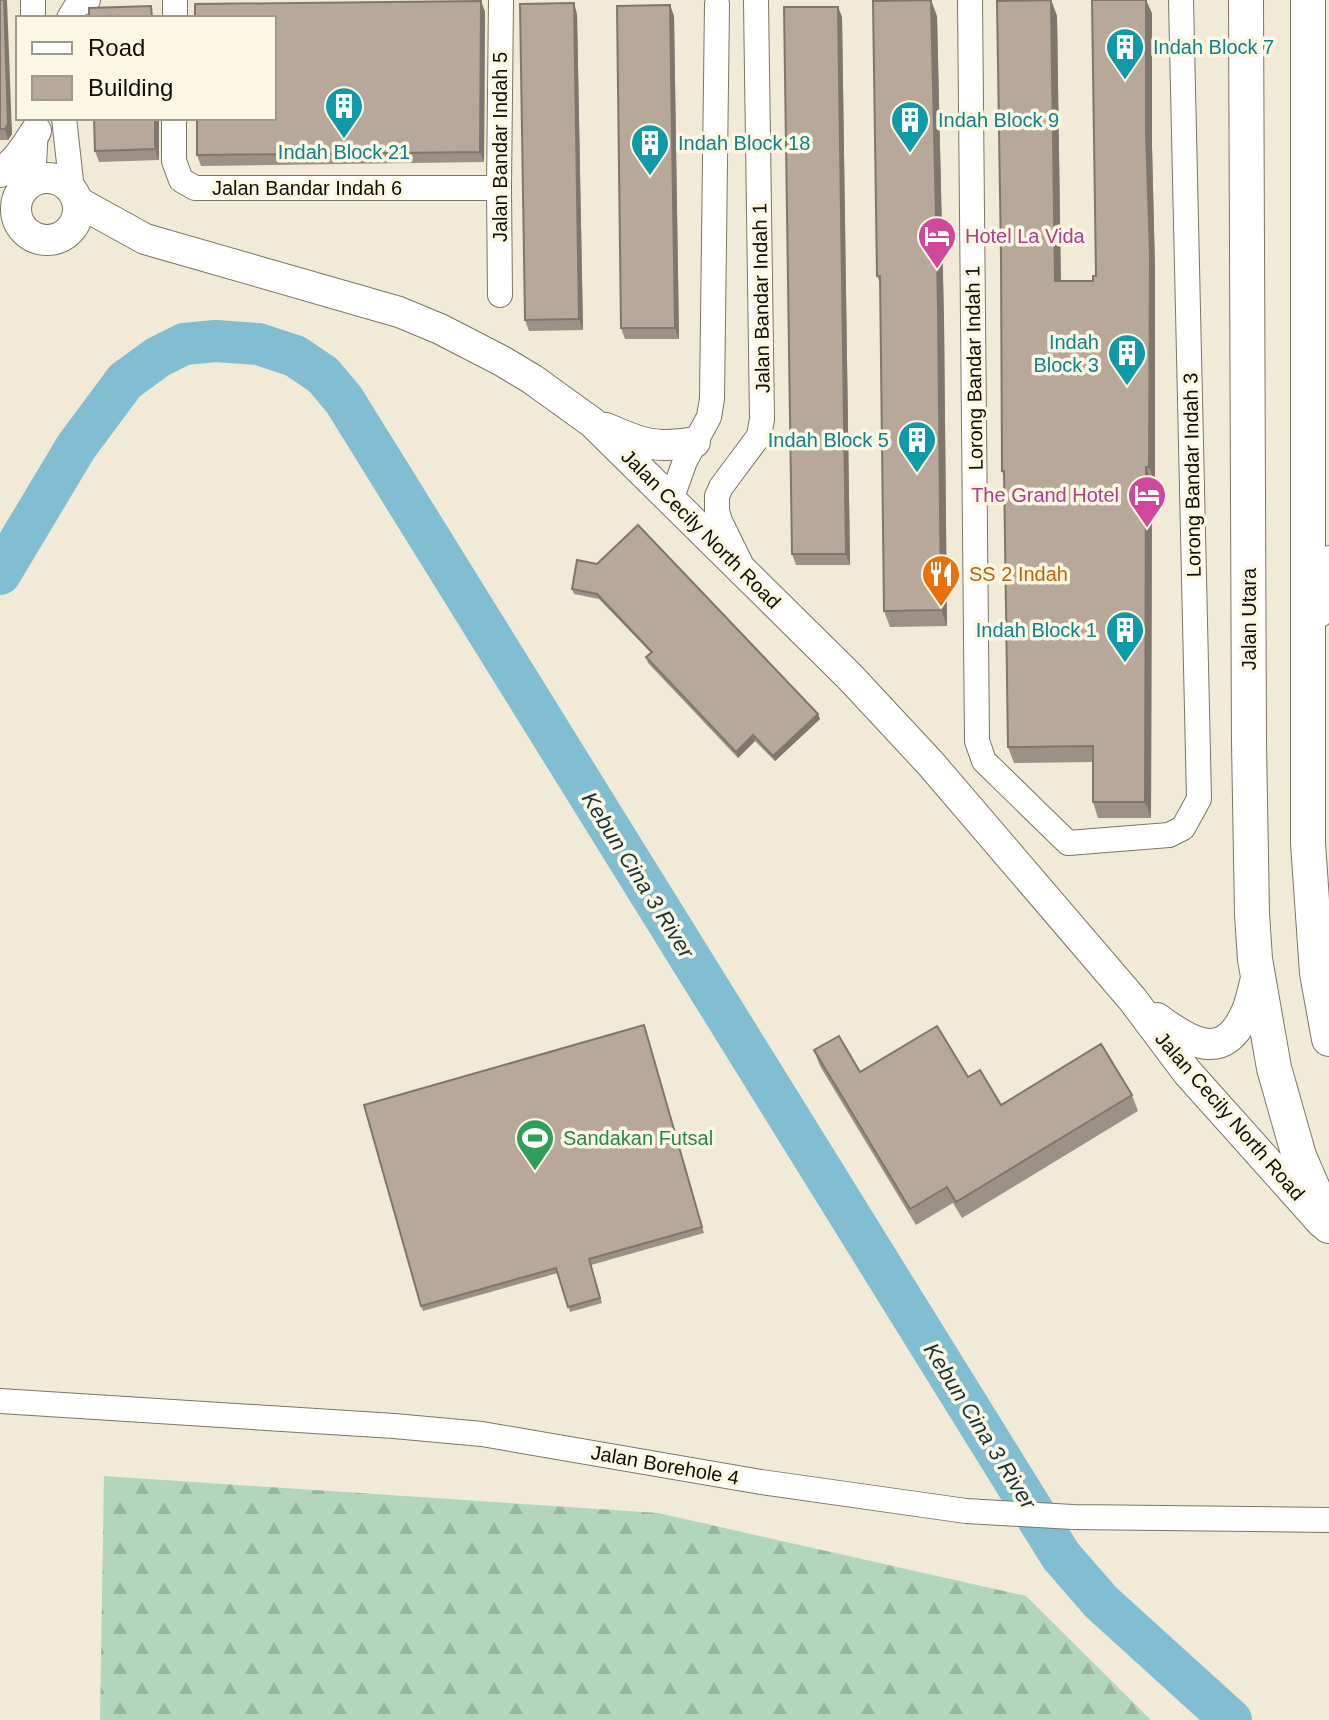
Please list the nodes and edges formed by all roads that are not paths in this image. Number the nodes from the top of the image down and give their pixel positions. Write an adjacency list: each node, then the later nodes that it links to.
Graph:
1 (88, 0): 9 (street)
2 (501, 0): 13 (street, Jalan Bandar Indah 5)
3 (970, 0): 24 (street, Lorong Bandar Indah 1)
4 (1181, 0): 24 (street, Lorong Bandar Indah 3)
5 (1246, 0): 25 (highway, Jalan Utara)
6 (1308, 0): 23 (highway)
7 (757, 1): 8 (street); 19 (street, Jalan Bandar Indah 1)
8 (714, 2): 18 (street)
9 (68, 16)
10 (64, 120): 15 (street)
11 (174, 120): 13 (street, Jalan Bandar Indah 6)
12 (36, 124): 14 (main road)
13 (499, 188): 16 (street, Jalan Bandar Indah 5)
14 (12, 197): 15 (main road); 15 (main road)
15 (73, 207): 17 (main road, Jalan Cecily North Road)
16 (500, 295)
17 (593, 423): 18 (main road); 20 (main road, Jalan Cecily North Road)
18 (690, 452): 19 (street); 20 (street)
19 (721, 487): 22 (street)
20 (671, 500): 22 (main road, Jalan Cecily North Road)
21 (1329, 558): 23 (street)
22 (746, 574): 26 (main road, Jalan Cecily North Road)
23 (1308, 697): 27 (highway)
24 (1068, 843)
25 (1257, 975): 26 (main road, Jalan Cecily North Road); 28 (highway, Jalan Utara)
26 (1133, 1000): 28 (main road, Jalan Cecily North Road)
27 (1329, 1039)
28 (1329, 1228)
29 (0, 1401): 30 (street, Jalan Borehole 4)
30 (1329, 1520)

